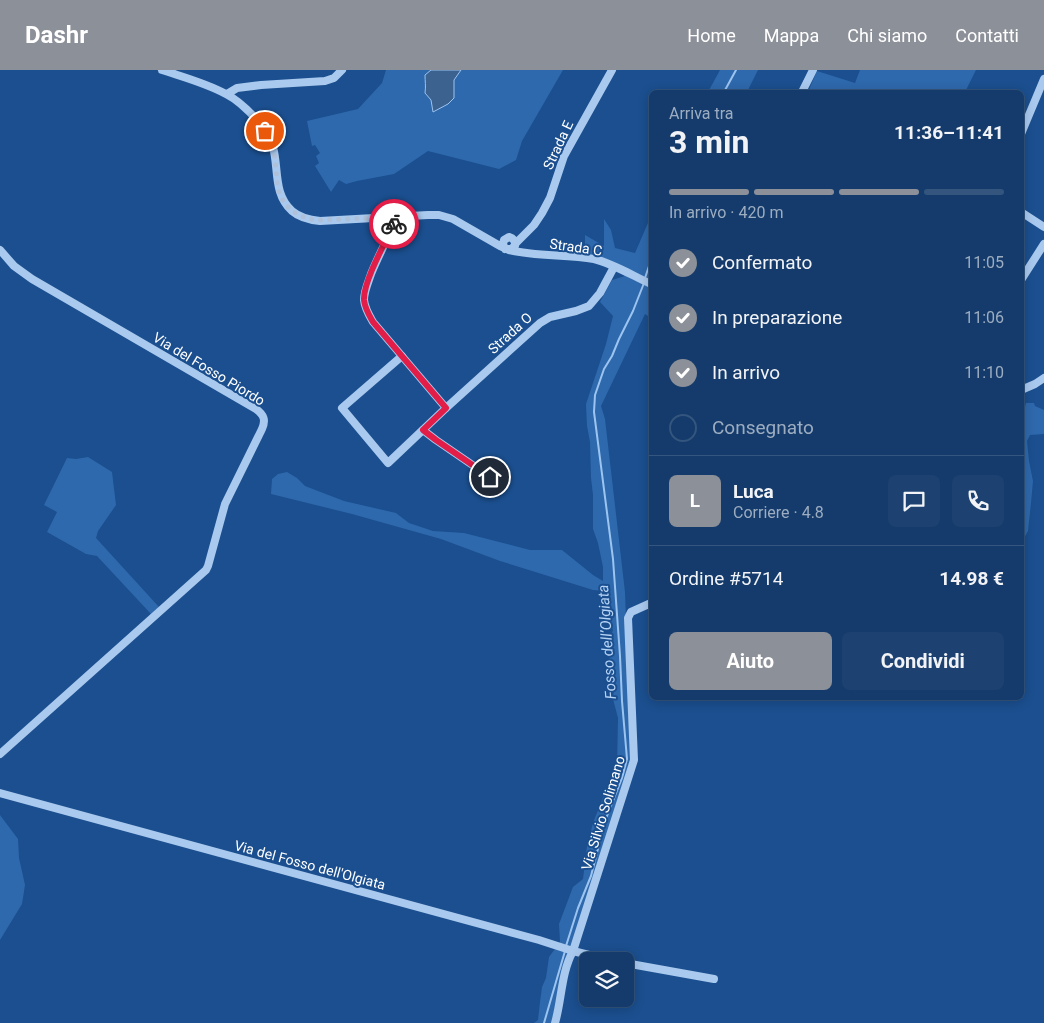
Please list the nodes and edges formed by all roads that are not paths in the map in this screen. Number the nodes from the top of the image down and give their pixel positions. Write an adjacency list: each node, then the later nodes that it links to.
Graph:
1 (162, 70): 7 (street, Strada C)
2 (342, 70): 7 (street)
3 (612, 70): 12 (street, Strada E)
4 (813, 70): 6 (street)
5 (1044, 79): 8 (street)
6 (803, 90)
7 (227, 94): 10 (street, Strada C)
8 (1024, 127)
9 (1024, 214): 11 (street)
10 (398, 217): 13 (street, Strada C); 21 (street)
11 (1044, 227)
12 (528, 230): 14 (street); 16 (street, Strada E)
13 (485, 237): 14 (street); 16 (street, Strada C)
14 (508, 237): 16 (street); 16 (street)
15 (1044, 244): 19 (street)
16 (511, 247): 18 (street, Strada C)
17 (0, 250): 28 (street, Via del Fosso Piordo)
18 (614, 267): 20 (street, Strada C); 24 (street, Strada O)
19 (1024, 275)
20 (647, 282)
21 (402, 356): 24 (street); 25 (street, Strada O)
22 (1044, 378): 23 (street)
23 (1024, 389)
24 (446, 408): 25 (street, Strada O)
25 (423, 430): 26 (street)
26 (490, 477)
27 (649, 604): 30 (street, Via Silvio Solimano)
28 (0, 754)
29 (0, 793): 30 (street, Via del Fosso dell'Olgiata)
30 (568, 950): 31 (street, Via del Fosso dell'Olgiata); 34 (street)
31 (579, 953)
32 (634, 965): 33 (street)
33 (714, 980)
34 (555, 1023)

